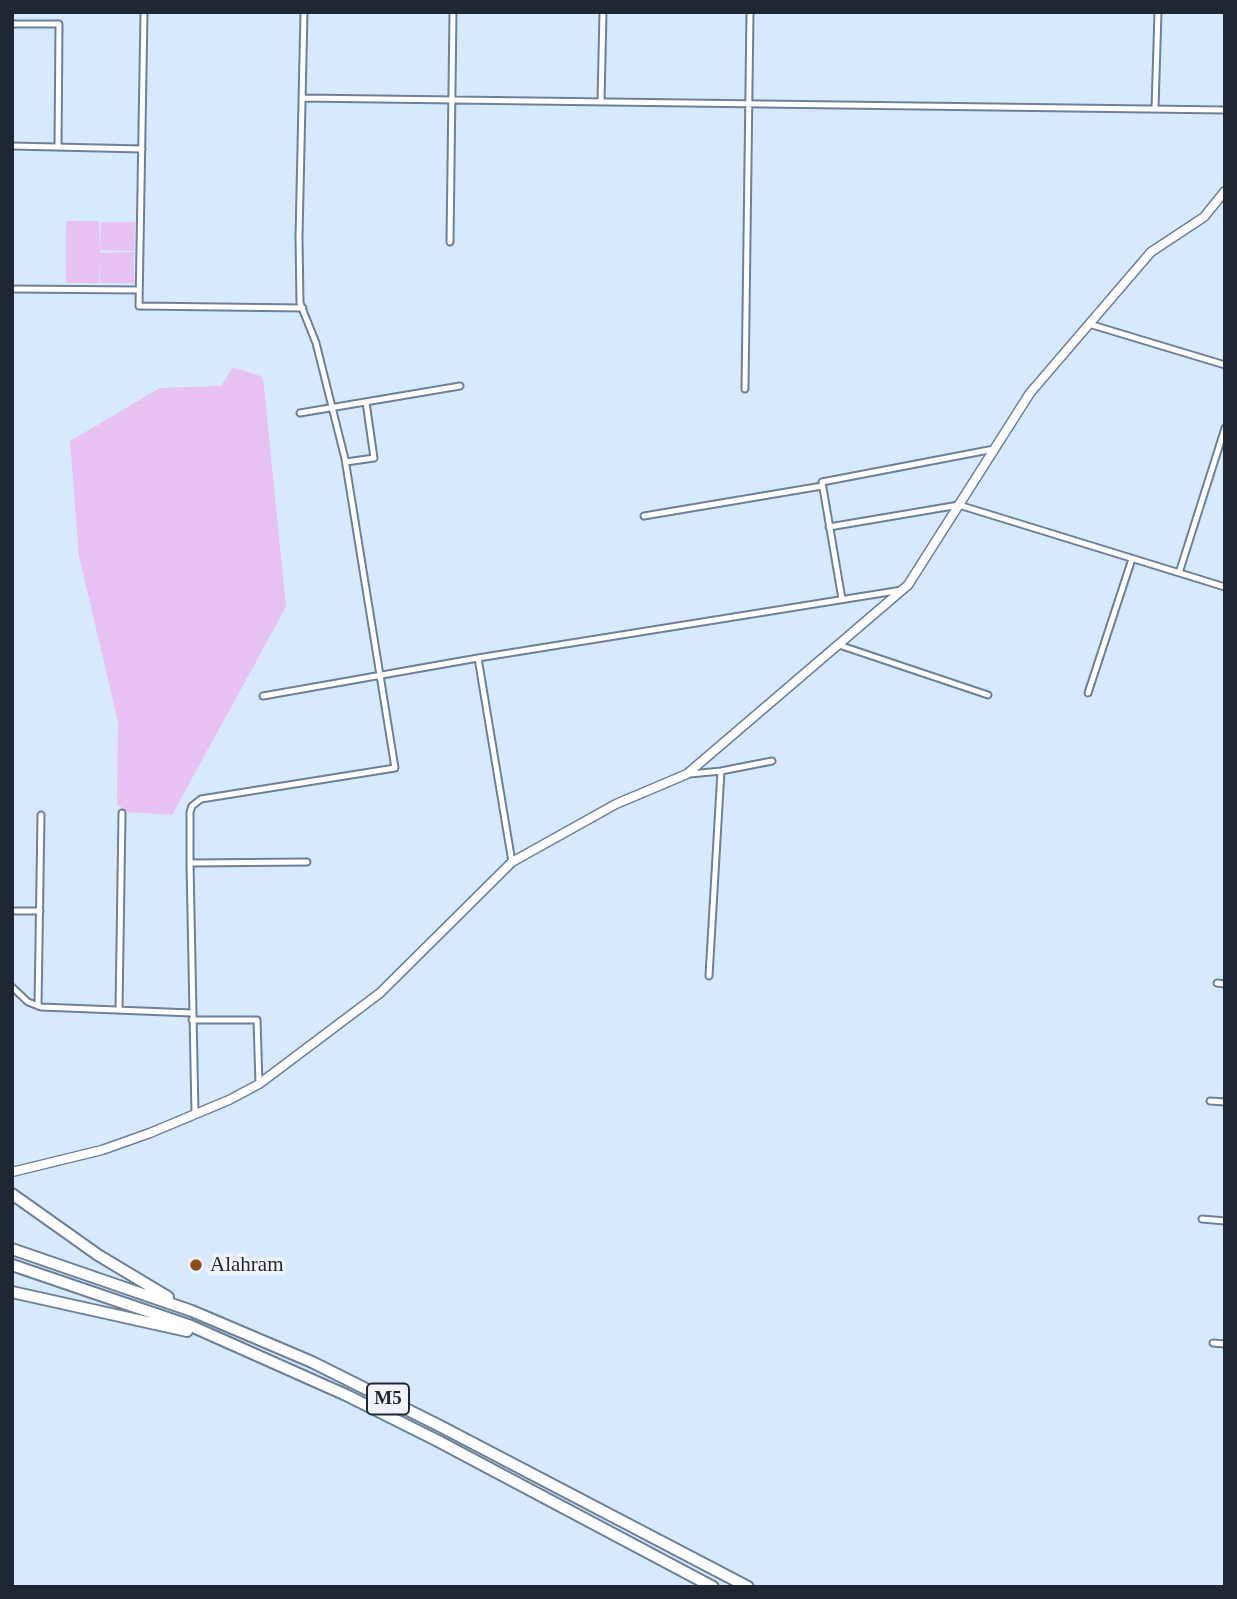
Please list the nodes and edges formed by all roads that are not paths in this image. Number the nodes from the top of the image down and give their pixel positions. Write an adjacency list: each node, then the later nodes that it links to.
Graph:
1 (144, 12): 16 (street)
2 (304, 12): 8 (street)
3 (453, 12): 9 (street)
4 (603, 12): 10 (street)
5 (750, 12): 11 (street)
6 (1158, 12): 12 (street)
7 (12, 24): 15 (street)
8 (302, 97): 9 (street); 21 (street)
9 (452, 100): 10 (street); 18 (street)
10 (601, 101): 11 (street)
11 (749, 104): 12 (street); 25 (street)
12 (1155, 109): 13 (street)
13 (1225, 110)
14 (12, 146): 15 (street)
15 (58, 147): 16 (street)
16 (142, 149): 20 (street)
17 (1225, 191): 22 (street)
18 (450, 242)
19 (12, 289): 20 (street)
20 (139, 290): 21 (street)
21 (303, 309): 27 (street)
22 (1088, 324): 23 (street); 30 (street)
23 (1225, 365)
24 (460, 386): 26 (street)
25 (745, 389)
26 (366, 402): 27 (street); 31 (street)
27 (333, 408): 28 (street); 31 (street)
28 (300, 414)
29 (1225, 428): 37 (street)
30 (994, 449): 32 (street); 33 (street)
31 (346, 462): 43 (street)
32 (822, 486): 34 (street); 35 (street)
33 (959, 505): 35 (street); 36 (street); 39 (street)
34 (644, 516)
35 (829, 527): 40 (street)
36 (1132, 559): 37 (street); 44 (street)
37 (1179, 573): 38 (street)
38 (1225, 587)
39 (903, 589): 40 (street); 41 (street)
40 (842, 599): 42 (street)
41 (839, 645): 45 (street); 49 (street)
42 (478, 658): 43 (street); 53 (street)
43 (381, 675): 46 (street); 54 (street)
44 (1088, 693)
45 (988, 695)
46 (263, 696)
47 (772, 761): 48 (street)
48 (721, 771): 49 (street); 57 (street)
49 (687, 774): 53 (street)
50 (121, 813): 62 (street)
51 (41, 815): 56 (street)
52 (307, 862): 54 (street)
53 (512, 862): 64 (street)
54 (190, 863): 63 (street)
55 (12, 911): 56 (street)
56 (40, 911): 61 (street)
57 (709, 976)
58 (1217, 983): 59 (street)
59 (1225, 984)
60 (12, 987): 61 (street)
61 (38, 1006): 62 (street)
62 (119, 1010): 63 (street)
63 (192, 1016): 64 (street); 67 (street)
64 (259, 1084): 67 (street)
65 (1210, 1101): 66 (street)
66 (1225, 1102)
67 (195, 1114): 68 (street)
68 (12, 1171)
69 (12, 1194): 75 (highway)
70 (1202, 1219): 71 (street)
71 (1225, 1221)
72 (12, 1249): 75 (highway, M5)
73 (12, 1265): 76 (highway, M5)
74 (12, 1292): 76 (highway)
75 (192, 1311): 80 (highway, M5)
76 (217, 1338): 79 (highway, M5)
77 (1213, 1343): 78 (street)
78 (1225, 1344)
79 (713, 1587)
80 (748, 1587)

